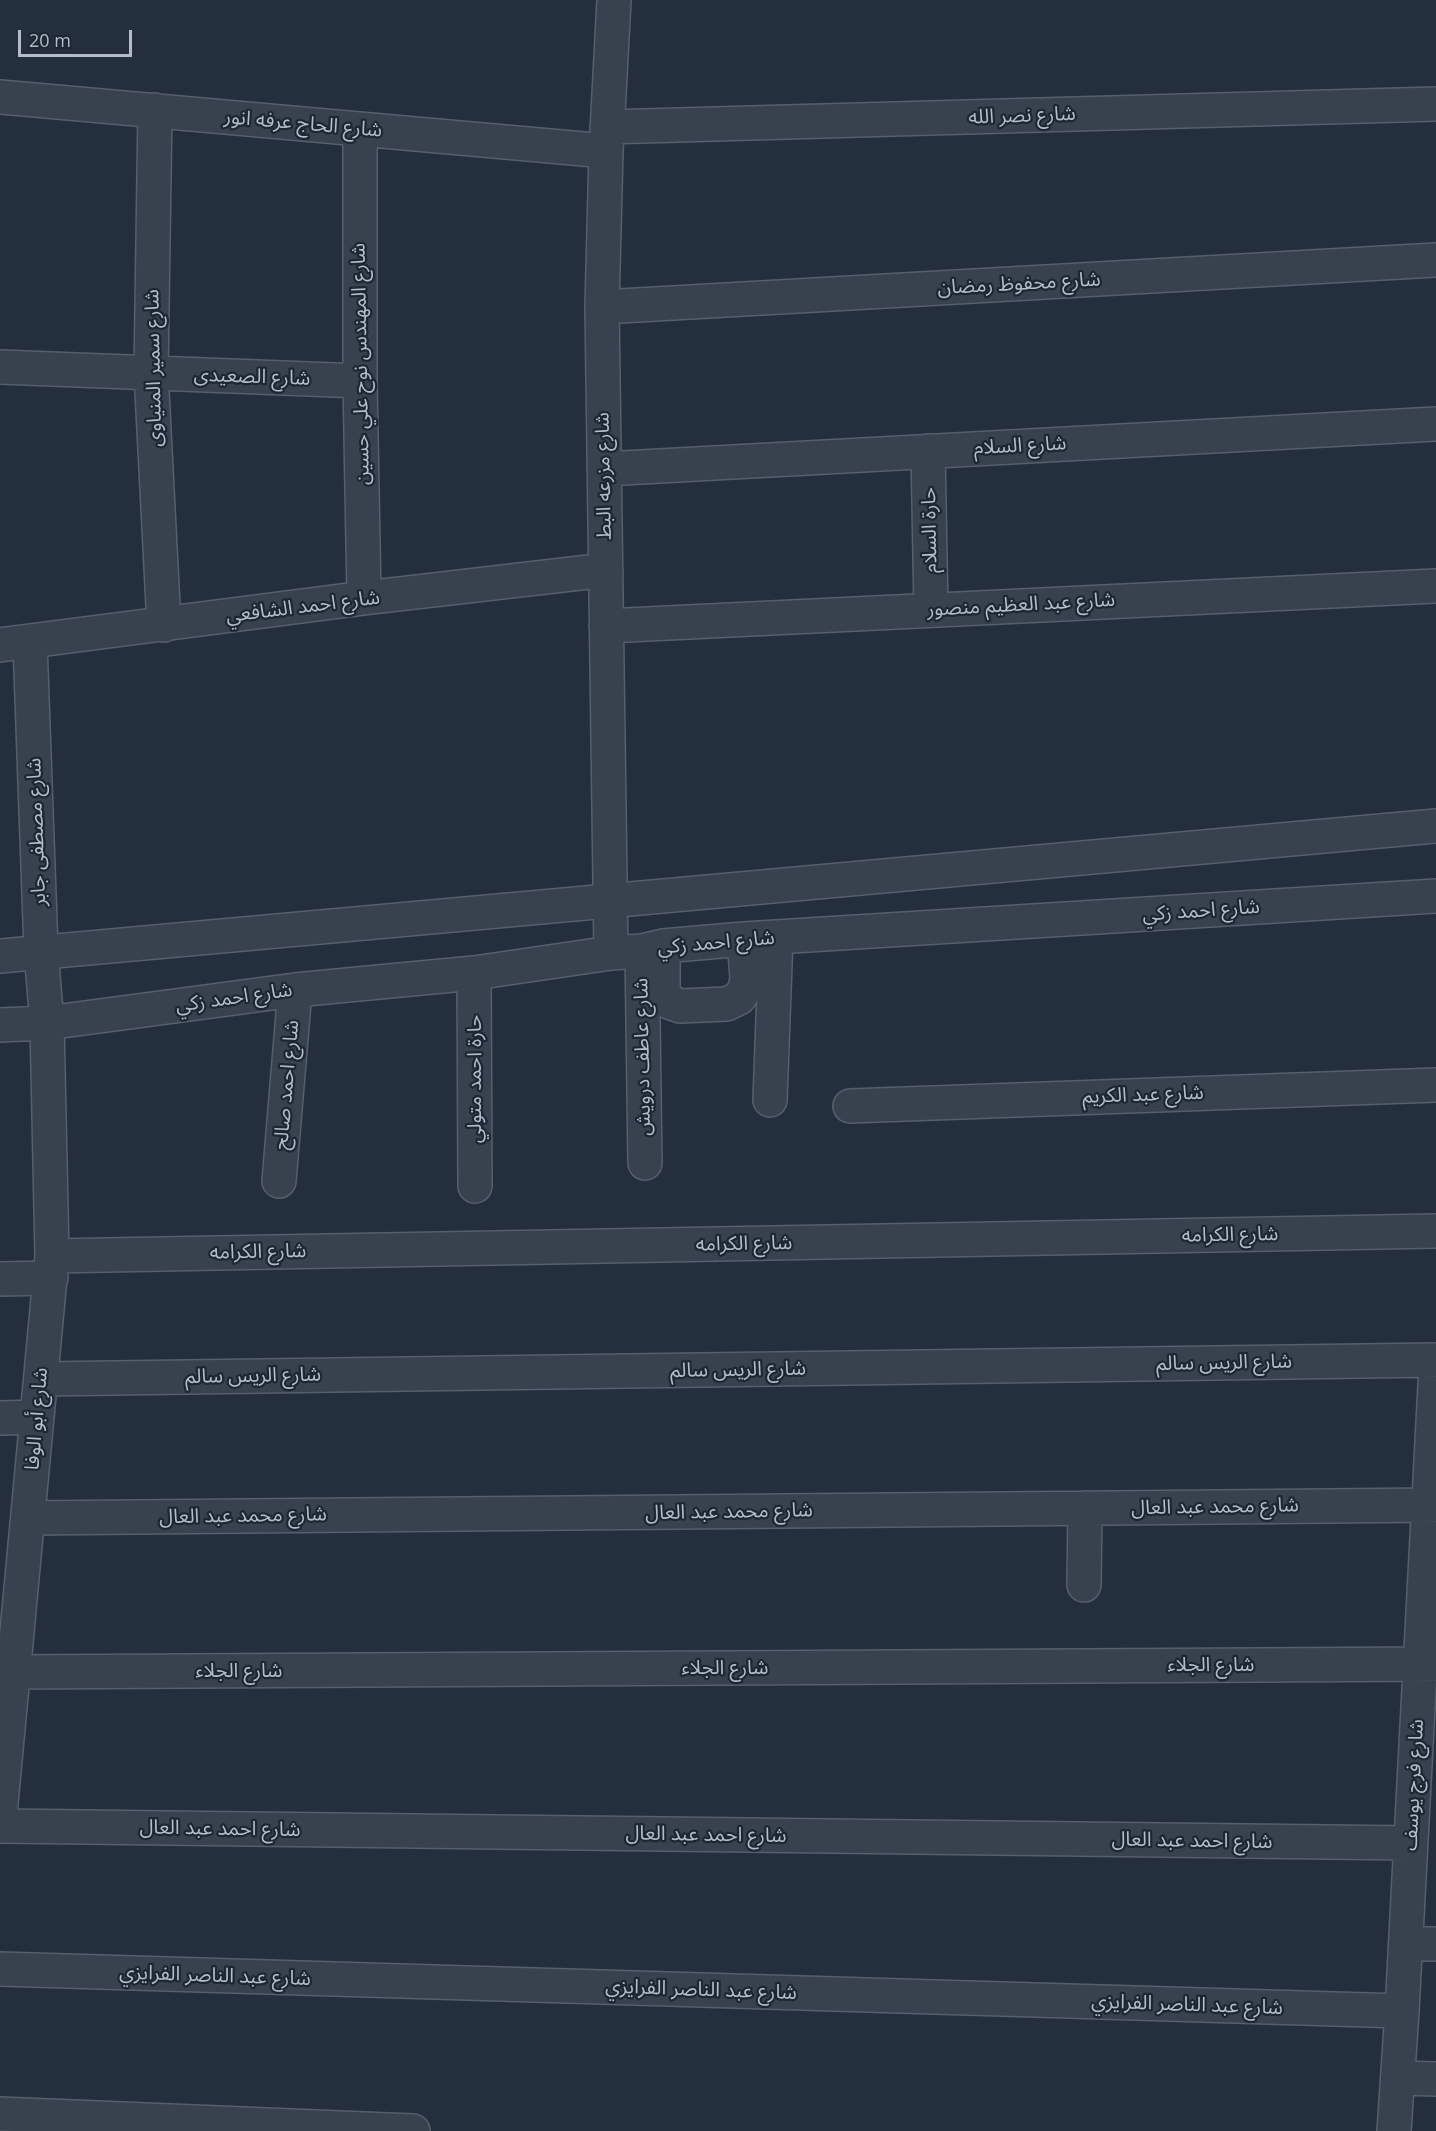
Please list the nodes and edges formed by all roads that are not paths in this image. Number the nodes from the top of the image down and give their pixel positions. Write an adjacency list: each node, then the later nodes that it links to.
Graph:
1 (614, 0): 6 (street, شارع مزرعه البط)
2 (0, 97): 4 (street, شارع الحاج عرفه انور)
3 (1436, 104): 6 (street, شارع نصر الله)
4 (156, 110): 5 (street, شارع الحاج عرفه انور); 10 (street, شارع سمير المنياوى)
5 (360, 129): 6 (street, شارع الحاج عرفه انور); 11 (street, شارع المهندس نوح علي حسين)
6 (607, 139): 8 (street, شارع مزرعه البط)
7 (1436, 260): 8 (street, شارع محفوظ رمضان)
8 (602, 307): 14 (street, شارع مزرعه البط)
9 (0, 367): 10 (street, شارع الصعيدى)
10 (151, 372): 11 (street, شارع الصعيدى); 19 (street, شارع سمير المنياوى)
11 (360, 381): 17 (street, شارع المهندس نوح علي حسين)
12 (1436, 424): 13 (street, شارع السلام)
13 (928, 451): 14 (street, شارع السلام); 18 (street, حارة السلام)
14 (604, 469): 15 (street, شارع مزرعه البط)
15 (606, 570): 17 (street, شارع احمد الشافعي); 20 (street, شارع مزرعه البط)
16 (1436, 586): 18 (street, شارع عبد العظيم منصور)
17 (364, 598): 19 (street, شارع احمد الشافعي)
18 (932, 610): 20 (street, شارع عبد العظيم منصور)
19 (164, 625): 21 (street, شارع احمد الشافعي)
20 (606, 626): 24 (street, شارع مزرعه البط)
21 (15, 644): 26 (street, شارع مصطفى جابر)
22 (1436, 826): 24 (street)
23 (1436, 896): 25 (street, شارع احمد زكي)
24 (609, 902): 26 (street); 28 (street, شارع مزرعه البط)
25 (776, 937): 27 (street, شارع احمد زكي); 35 (street)
26 (41, 951): 29 (street); 32 (street, شارع مصطفى جابر)
27 (745, 951): 28 (street, شارع احمد زكي); 28 (street)
28 (645, 954): 30 (street, شارع احمد زكي); 37 (street, شارع عاطف درويش)
29 (0, 956)
30 (474, 973): 31 (street, شارع احمد زكي); 39 (street, حارة احمد متولي)
31 (295, 990): 32 (street, شارع احمد زكي); 38 (street, شارع احمد صالح)
32 (47, 1023): 33 (street, شارع احمد زكي); 41 (street, شارع أبو الوفا)
33 (0, 1025)
34 (1436, 1085): 36 (street, شارع عبد الكريم)
35 (770, 1100)
36 (850, 1106)
37 (645, 1163)
38 (279, 1181)
39 (475, 1186)
40 (1436, 1231): 41 (street, شارع الكرامه)
41 (51, 1267): 42 (street, شارع الكرامه); 45 (street, شارع أبو الوفا)
42 (0, 1279)
43 (1436, 1360): 45 (street, شارع الريس سالم)
44 (1436, 1366): 48 (street, شارع فرج يوسف)
45 (41, 1379): 46 (street, شارع أبو الوفا)
46 (37, 1417): 47 (street); 50 (street, شارع أبو الوفا)
47 (0, 1418)
48 (1432, 1505): 49 (street, شارع محمد عبد العال); 53 (street, شارع فرج يوسف)
49 (1085, 1508): 50 (street, شارع محمد عبد العال); 52 (street)
50 (28, 1518): 51 (street, شارع أبو الوفا)
51 (12, 1557): 54 (street, شارع أبو الوفا)
52 (1084, 1584)
53 (1428, 1664): 54 (street, شارع الجلاء); 56 (street, شارع فرج يوسف)
54 (13, 1672): 55 (street, شارع أبو الوفا)
55 (5, 1714): 57 (street, شارع أبو الوفا)
56 (1425, 1796): 59 (street, شارع فرج يوسف)
57 (0, 1814)
58 (0, 1826): 59 (street, شارع احمد عبد العال)
59 (1411, 1843): 60 (street, شارع فرج يوسف)
60 (1421, 1944): 62 (street, شارع فرج يوسف)
61 (0, 1969): 62 (street, شارع عبد الناصر الفرايزي)
62 (1402, 2011): 63 (street, شارع فرج يوسف)
63 (1398, 2078): 64 (street); 67 (street, شارع فرج يوسف)
64 (1436, 2079)
65 (0, 2114): 66 (street)
66 (413, 2131)
67 (1394, 2131)

